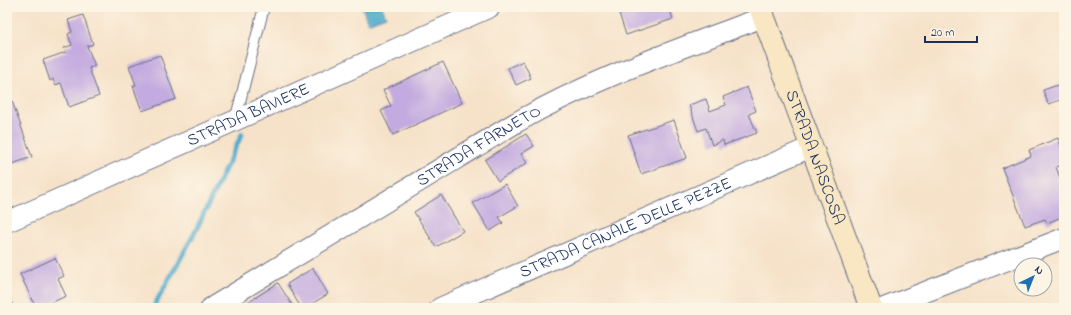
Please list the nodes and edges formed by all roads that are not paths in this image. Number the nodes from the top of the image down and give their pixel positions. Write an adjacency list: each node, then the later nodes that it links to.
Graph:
1 (264, 7): 4 (lane)
2 (490, 7): 4 (street, STRADA BAVIERE)
3 (761, 12): 5 (street, STRADA NASCOSA); 8 (street, STRADA FARNETO)
4 (235, 121): 6 (street, STRADA BAVIERE)
5 (812, 147): 9 (street, STRADA CANALE DELLE PEZZE); 10 (street, STRADA NASCOSA)
6 (7, 222)
7 (1064, 238): 11 (street)
8 (211, 308)
9 (440, 308)
10 (871, 308)
11 (884, 308)

